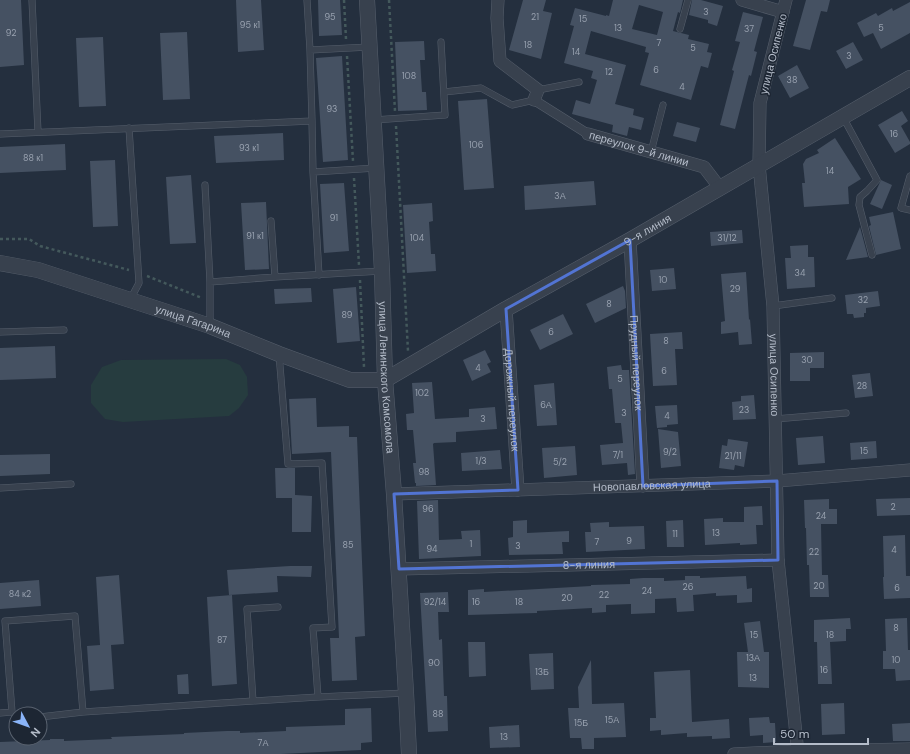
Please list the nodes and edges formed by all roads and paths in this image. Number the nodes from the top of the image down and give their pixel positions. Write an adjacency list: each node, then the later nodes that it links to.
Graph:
1 (32, 0): 26 (lane)
2 (307, 0): 15 (lane)
3 (344, 0): 14 (path)
4 (367, 0): 13 (street, улица Ленинского Комсомола)
5 (389, 0): 22 (path)
6 (498, 0): 19 (street, переулок 9-й линии)
7 (688, 0): 11 (lane)
8 (742, 0): 10 (street)
9 (786, 0): 10 (street, улица Осипенко)
10 (783, 12): 30 (street, улица Осипенко)
11 (680, 29)
12 (441, 42): 18 (lane)
13 (369, 47): 14 (lane); 23 (street, улица Ленинского Комсомола)
14 (347, 48): 15 (lane); 32 (path)
15 (310, 50): 24 (lane)
16 (910, 79): 21 (street, 9-я линия)
17 (579, 82): 19 (lane)
18 (444, 92): 19 (lane); 22 (lane)
19 (536, 95): 28 (street, переулок 9-й линии)
20 (663, 105): 29 (lane)
21 (843, 117): 30 (street, 9-я линия); 41 (lane)
22 (395, 118): 23 (lane); 58 (path)
23 (373, 120): 31 (street, улица Ленинского Комсомола)
24 (312, 121): 25 (lane); 33 (lane)
25 (128, 128): 26 (lane); 45 (lane)
26 (38, 132): 27 (lane)
27 (0, 134)
28 (588, 134): 29 (street, переулок 9-й линии)
29 (651, 152): 36 (street, переулок 9-й линии)
30 (759, 166): 36 (street, 9-я линия); 52 (street, улица Осипенко)
31 (376, 168): 32 (lane); 43 (street, улица Ленинского Комсомола)
32 (354, 170): 33 (lane); 44 (path)
33 (313, 172): 46 (lane)
34 (910, 176): 37 (lane)
35 (205, 185): 48 (lane)
36 (720, 188): 40 (street, 9-я линия)
37 (910, 210)
38 (271, 221): 47 (lane)
39 (0, 239): 45 (path)
40 (630, 240): 53 (street, 9-я линия); 66 (street, Прудный переулок)
41 (872, 255)
42 (0, 263): 50 (street, улица Гагарина)
43 (382, 271): 44 (lane); 60 (street, улица Ленинского Комсомола)
44 (359, 272): 46 (lane); 59 (path)
45 (138, 273): 50 (lane); 51 (path)
46 (319, 275): 47 (lane)
47 (275, 277): 48 (lane)
48 (210, 282): 51 (lane)
49 (832, 298): 52 (lane)
50 (130, 300): 54 (street, улица Гагарина)
51 (210, 301): 54 (lane)
52 (773, 306): 62 (street, улица Осипенко)
53 (506, 309): 58 (street, 9-я линия); 68 (street, Дорожный переулок)
54 (210, 326): 57 (street, улица Гагарина)
55 (64, 330): 56 (lane)
56 (0, 332)
57 (279, 354): 59 (street, улица Гагарина); 74 (lane)
58 (409, 367): 60 (street, 9-я линия)
59 (365, 380): 60 (street, улица Гагарина)
60 (385, 380): 69 (street, улица Ленинского Комсомола)
61 (846, 413): 62 (lane)
62 (775, 419): 64 (street, улица Осипенко)
63 (910, 470): 64 (street, Новопавловская улица)
64 (777, 481): 66 (street, Новопавловская улица); 70 (street, улица Осипенко)
65 (71, 484): 67 (lane)
66 (643, 486): 68 (street, Новопавловская улица)
67 (0, 488)
68 (518, 490): 69 (street, Новопавловская улица)
69 (394, 494): 71 (street, улица Ленинского Комсомола)
70 (778, 560): 71 (street, 8-я линия); 80 (street, улица Осипенко)
71 (399, 569): 73 (street, улица Ленинского Комсомола)
72 (278, 607): 75 (lane)
73 (406, 693): 74 (lane); 81 (street, улица Ленинского Комсомола)
74 (318, 697): 75 (lane)
75 (254, 701): 77 (lane)
76 (12, 706): 77 (lane)
77 (83, 712): 78 (lane)
78 (48, 716)
79 (910, 749): 80 (street)
80 (798, 752): 82 (street)
81 (409, 754)
82 (734, 754)

